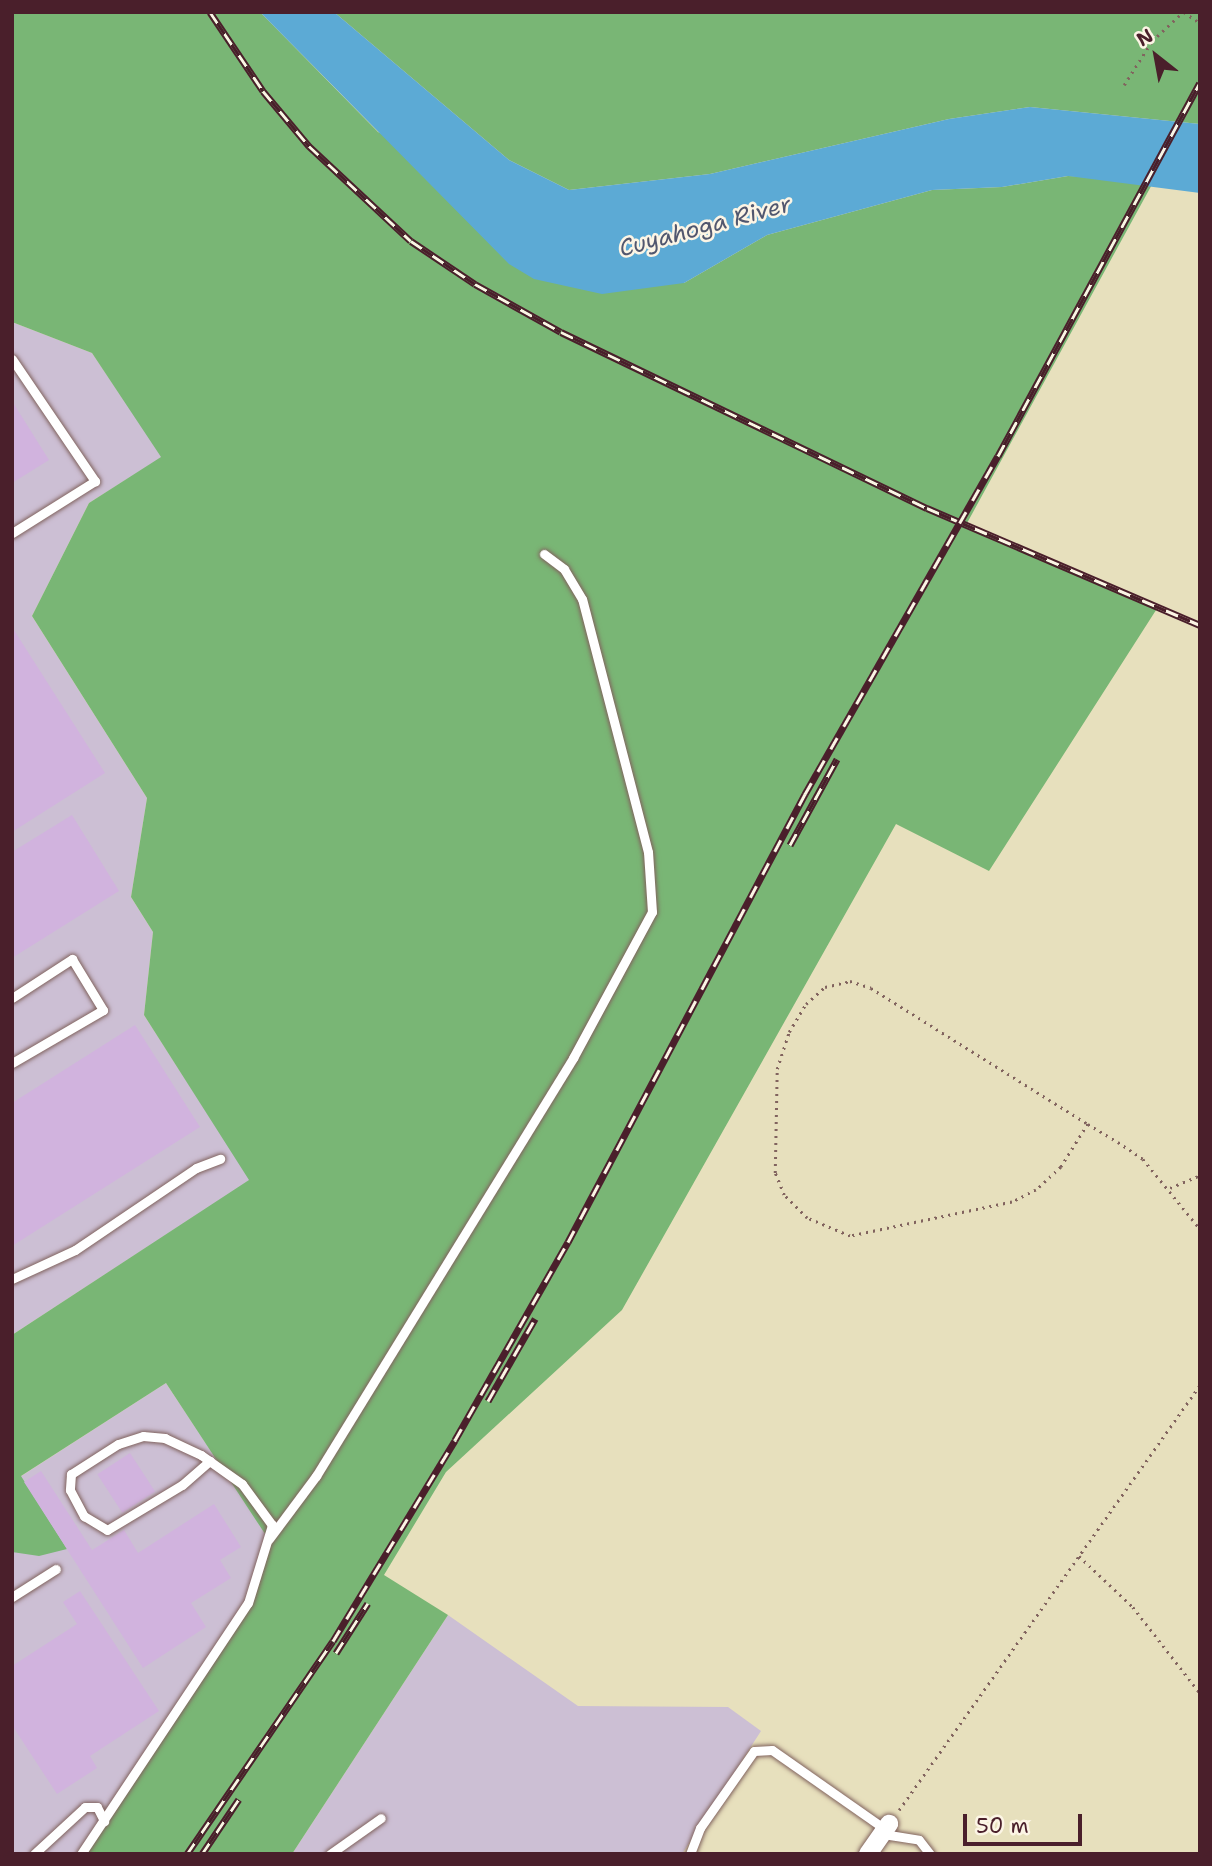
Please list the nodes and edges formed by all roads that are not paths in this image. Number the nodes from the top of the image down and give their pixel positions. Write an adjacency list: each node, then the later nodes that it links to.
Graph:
1 (12, 359): 2 (lane)
2 (12, 534)
3 (544, 554): 9 (lane)
4 (12, 998): 5 (lane)
5 (12, 1063)
6 (220, 1159): 7 (lane)
7 (12, 1279)
8 (210, 1461): 8 (lane); 9 (lane)
9 (269, 1539): 13 (lane)
10 (56, 1569): 11 (lane)
11 (12, 1597)
12 (381, 1818): 17 (lane)
13 (104, 1821): 15 (lane); 16 (lane)
14 (885, 1829): 18 (lane); 19 (street); 20 (lane)
15 (34, 1854)
16 (81, 1854)
17 (330, 1854)
18 (690, 1854)
19 (868, 1854)
20 (930, 1854)

